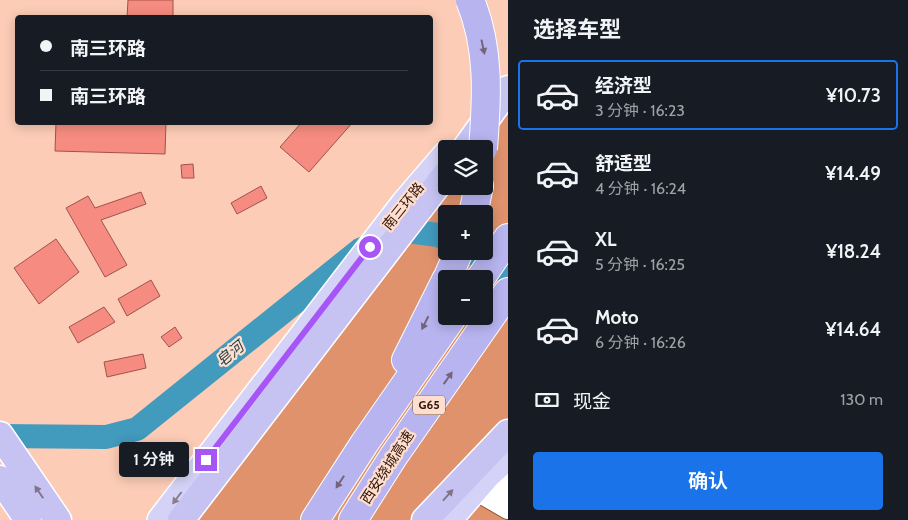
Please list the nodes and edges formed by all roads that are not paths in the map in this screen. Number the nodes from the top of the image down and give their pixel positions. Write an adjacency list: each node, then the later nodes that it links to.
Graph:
1 (470, 0): 6 (highway, one-way to 6, bridge)
2 (508, 83): 4 (main road)
3 (508, 89): 5 (highway, bridge)
4 (459, 140)
5 (471, 140)
6 (485, 140)
7 (438, 163): 23 (main road, 南三环路, one-way to 23)
8 (438, 184): 24 (highway, 南三环路)
9 (508, 238): 10 (highway)
10 (486, 270)
11 (508, 292): 26 (highway, 西安绕城高速 / G65, one-way to 11)
12 (438, 295): 16 (highway, one-way to 16)
13 (447, 325): 16 (highway, G65)
14 (508, 433): 19 (highway)
15 (0, 435): 18 (highway)
16 (364, 444): 25 (highway, G65, one-way to 25)
17 (508, 457): 19 (main road)
18 (10, 472): 21 (highway); 22 (highway, one-way to 18)
19 (485, 481): 20 (street); 27 (highway, one-way to 19); 28 (main road)
20 (508, 509)
21 (28, 520)
22 (58, 520)
23 (160, 520)
24 (181, 520)
25 (315, 520)
26 (353, 520)
27 (425, 520)
28 (449, 520)

